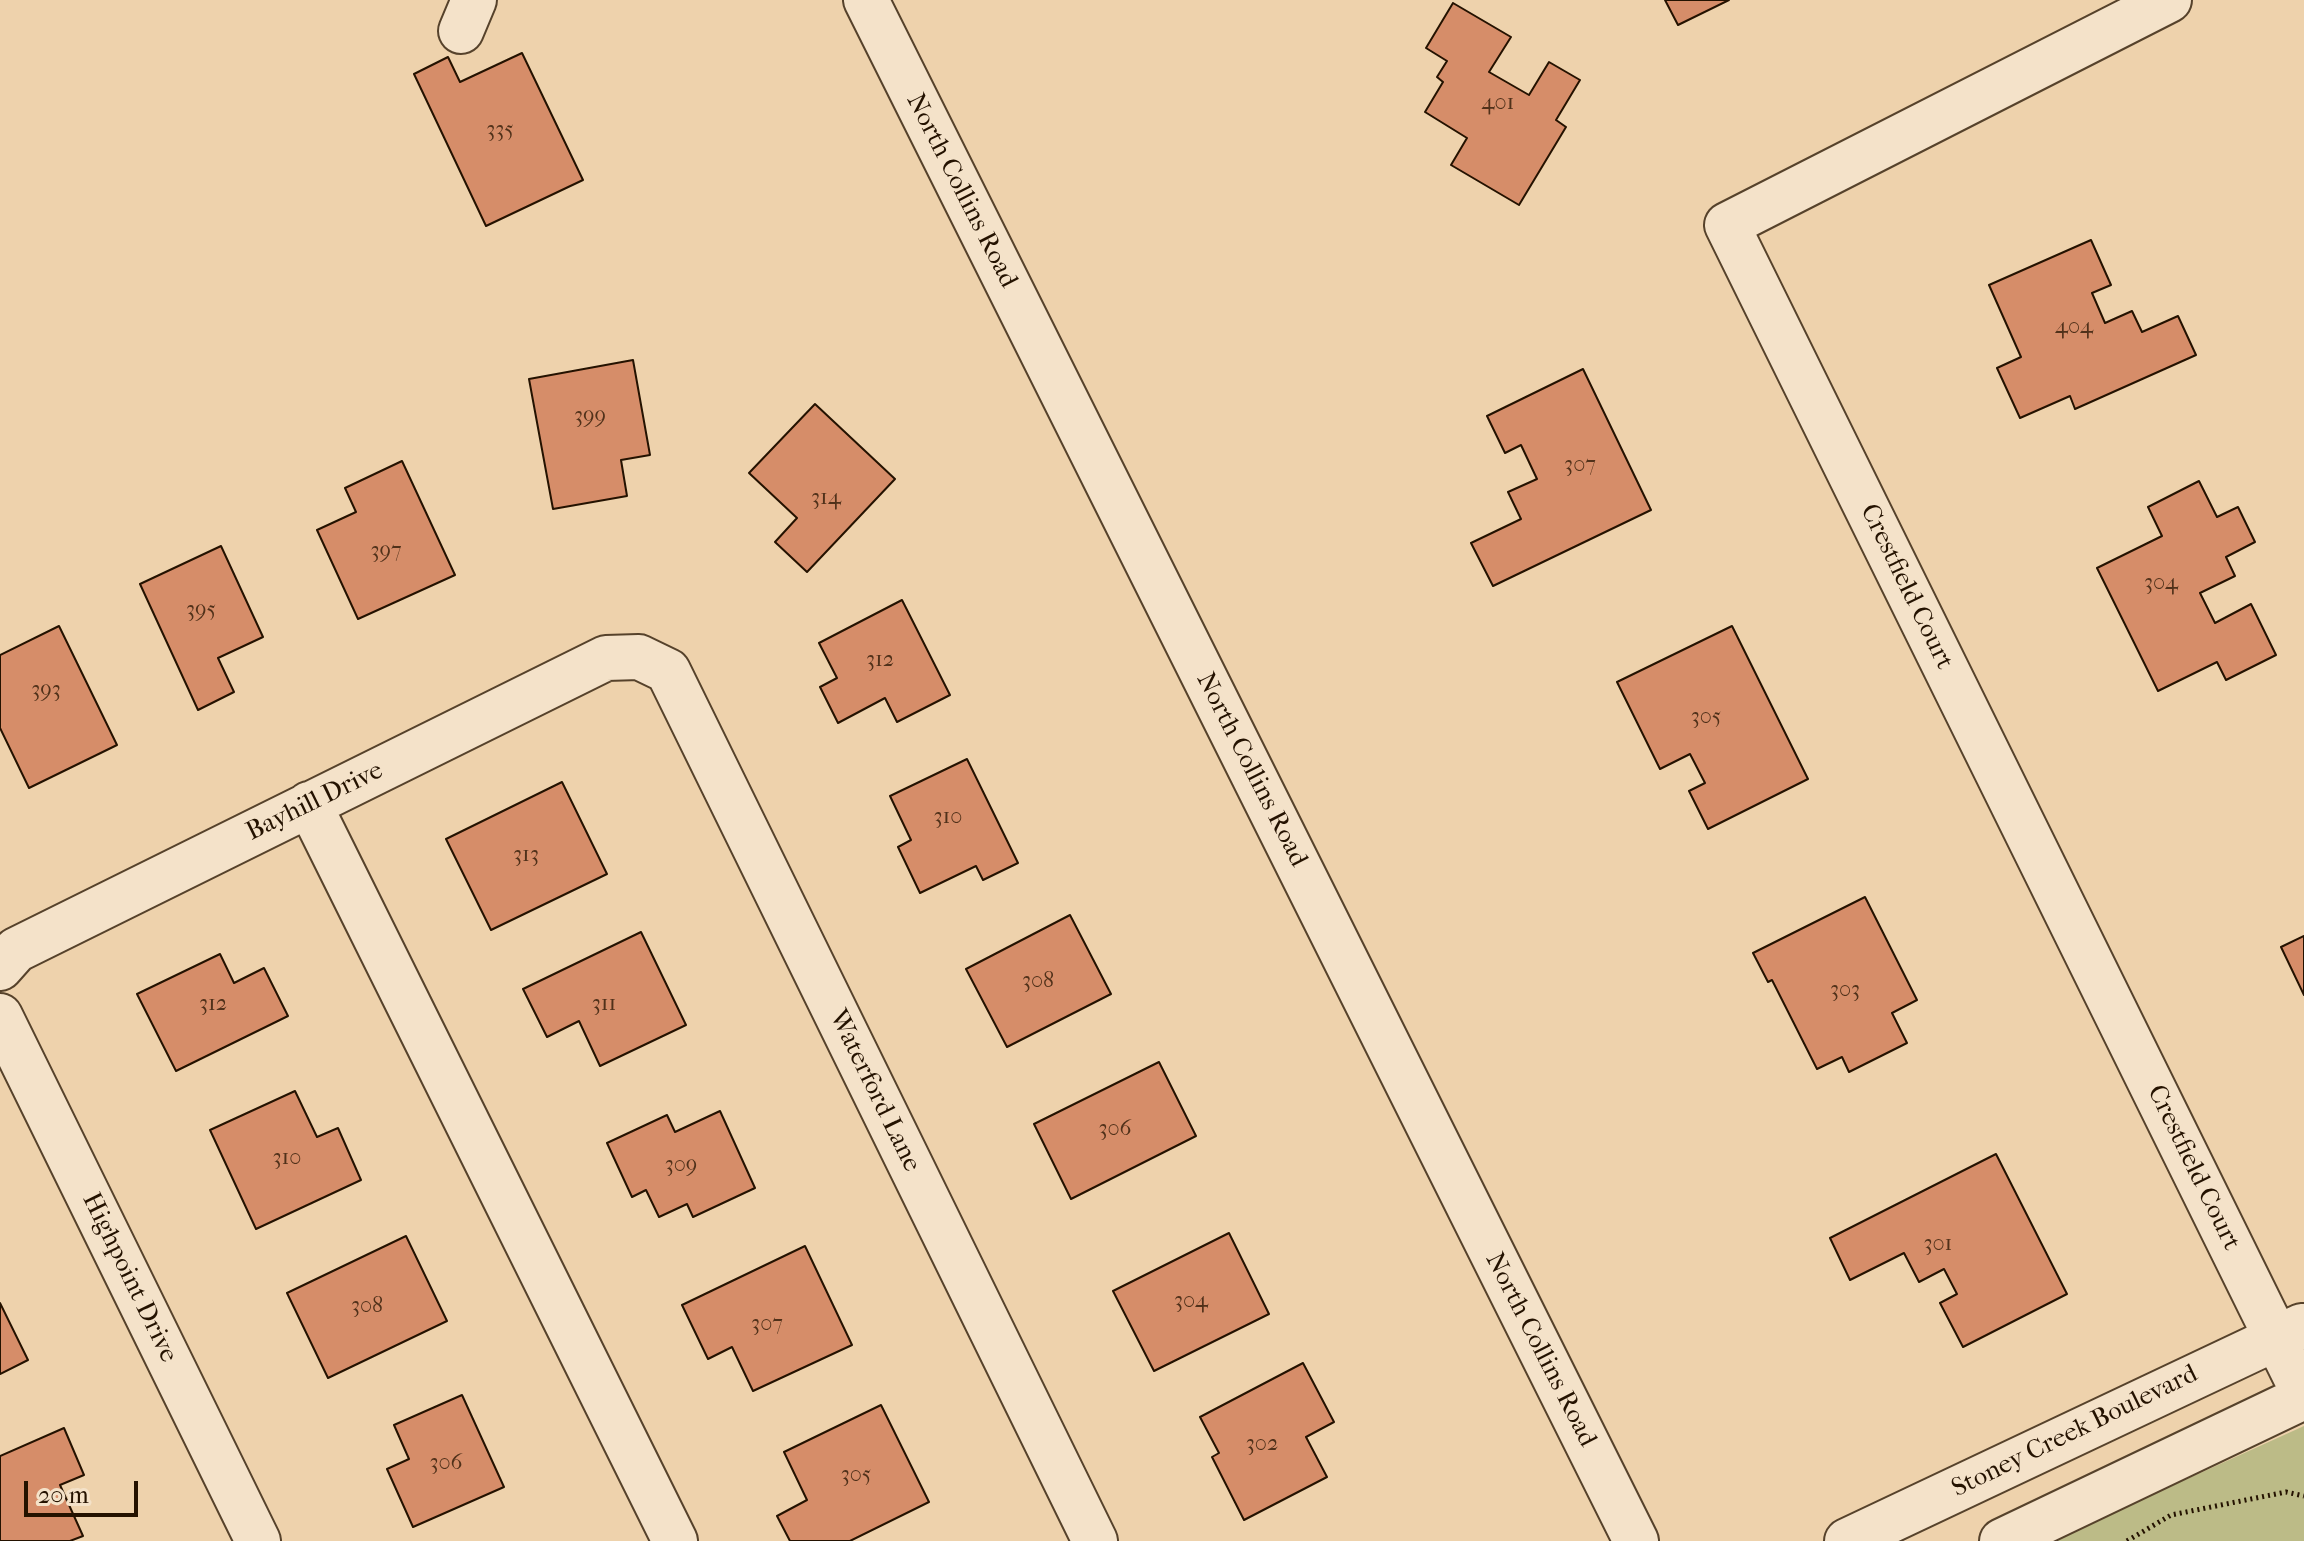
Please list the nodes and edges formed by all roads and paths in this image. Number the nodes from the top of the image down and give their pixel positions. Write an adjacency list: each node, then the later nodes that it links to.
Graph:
1 (866, 0): 13 (street, North Collins Road)
2 (2169, 0): 7 (street, Crestfield Court)
3 (639, 657): 4 (street, Bayhill Drive); 12 (street, Waterford Lane)
4 (309, 804): 5 (street, Bayhill Drive); 11 (street)
5 (0, 968)
6 (0, 1016): 10 (street, Highpoint Drive)
7 (2290, 1331): 8 (street, Crestfield Court); 14 (street, Stoney Creek Boulevard)
8 (2304, 1395): 15 (street)
9 (2304, 1496): 16 (path)
10 (258, 1541)
11 (675, 1541)
12 (1095, 1541)
13 (1636, 1541)
14 (1847, 1541)
15 (2002, 1541)
16 (2127, 1541)

